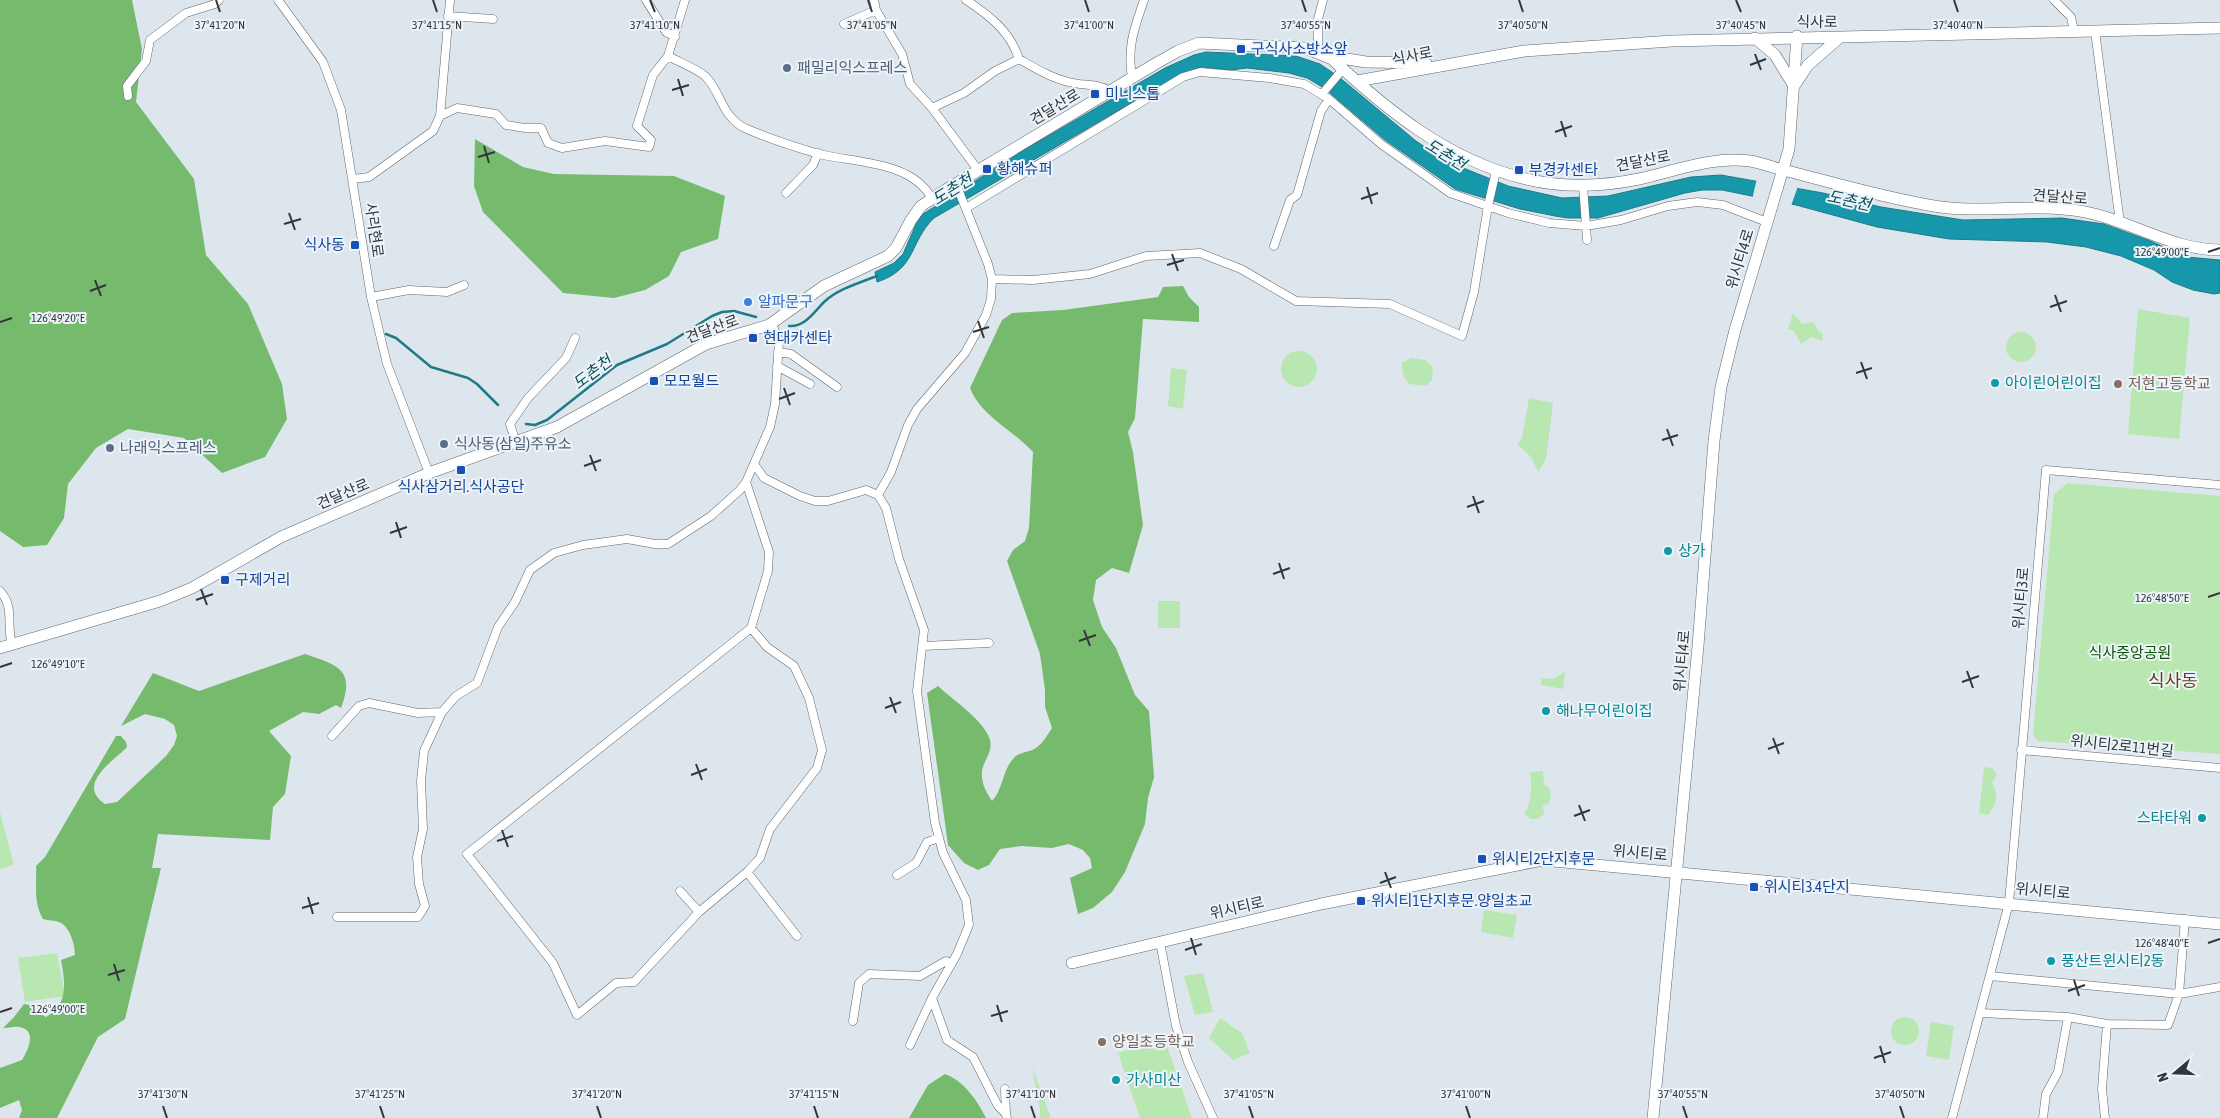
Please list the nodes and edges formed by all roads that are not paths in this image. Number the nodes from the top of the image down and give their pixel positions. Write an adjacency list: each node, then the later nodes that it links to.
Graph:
1 (219, 0): 32 (street)
2 (278, 0): 40 (street, 사리현로)
3 (450, 0): 12 (street)
4 (646, 0): 19 (street)
5 (685, 0): 19 (street)
6 (874, 0): 11 (street)
7 (966, 0): 24 (street)
8 (1144, 0): 27 (street)
9 (1323, 0): 22 (street)
10 (2054, 0): 16 (street)
11 (876, 10): 14 (street); 34 (street)
12 (448, 16): 13 (street); 35 (street)
13 (493, 20)
14 (844, 24)
15 (2220, 28): 17 (street, 식사로)
16 (2074, 31): 17 (street, 식사로); 21 (street, 식사로)
17 (2095, 31): 48 (street)
18 (1797, 36): 20 (street, 식사로); 21 (street, 식사로); 29 (street)
19 (675, 37): 23 (street)
20 (1755, 38): 25 (street, 식사로); 29 (street)
21 (1839, 38): 29 (street)
22 (1322, 54): 25 (street); 26 (street, 견달산로); 27 (street, 견달산로)
23 (668, 56): 35 (street); 36 (street)
24 (1019, 59): 30 (street); 34 (street)
25 (1435, 66): 28 (street, 식사로)
26 (1342, 70): 28 (street, 견달산로); 31 (street)
27 (1132, 78): 30 (street, 견달산로)
28 (1357, 81): 38 (street, 견달산로)
29 (1794, 86): 39 (street)
30 (1110, 91): 37 (street, 견달산로)
31 (1323, 93): 33 (street); 46 (street)
32 (128, 96)
33 (1329, 99): 45 (street); 51 (street)
34 (932, 108): 37 (street)
35 (440, 116): 40 (street)
36 (818, 153): 43 (street); 44 (street)
37 (978, 170): 41 (street, 견달산로)
38 (1496, 174): 42 (street, 견달산로); 45 (street)
39 (1781, 175): 42 (street, 견달산로); 47 (street, 위시티4로); 48 (street, 견달산로)
40 (353, 179): 55 (street, 사리현로)
41 (956, 186): 44 (street, 견달산로); 46 (street)
42 (1583, 188): 49 (street)
43 (786, 193)
44 (932, 199): 56 (street, 견달산로)
45 (1488, 204): 49 (street); 53 (street)
46 (964, 206): 53 (street)
47 (1768, 217): 49 (street); 80 (street, 위시티4로)
48 (2120, 222): 52 (street, 견달산로)
49 (1586, 224): 50 (street)
50 (1587, 240)
51 (1274, 246)
52 (2220, 250)
53 (992, 279): 67 (street)
54 (464, 285): 55 (street)
55 (371, 297): 64 (street, 사리현로)
56 (772, 324): 58 (street); 62 (street, 견달산로)
57 (575, 338): 62 (street)
58 (778, 352): 59 (street); 61 (street)
59 (777, 366): 60 (street); 63 (street)
60 (810, 384)
61 (837, 387)
62 (516, 443): 64 (street, 견달산로)
63 (754, 464): 65 (street); 67 (street)
64 (429, 473): 71 (street, 견달산로)
65 (746, 482): 69 (street); 74 (street)
66 (2220, 485): 76 (street, 위시티3로)
67 (878, 495): 72 (street)
68 (0, 591): 71 (street)
69 (750, 628): 79 (street); 84 (street)
70 (989, 643): 72 (street)
71 (12, 645): 73 (street, 견달산로)
72 (923, 646): 78 (street)
73 (0, 648)
74 (442, 712): 75 (street); 85 (street)
75 (332, 736)
76 (2021, 750): 77 (street, 위시티2로11번길); 83 (street, 위시티3로)
77 (2220, 768)
78 (938, 838): 81 (street); 90 (street)
79 (747, 872): 84 (street); 88 (street)
80 (1675, 872): 83 (street, 위시티로); 89 (street, 위시티로); 104 (street, 위시티4로)
81 (897, 874)
82 (680, 891): 84 (street)
83 (2009, 903): 86 (street, 위시티로); 92 (street, 위시티3로)
84 (699, 912)
85 (337, 917)
86 (2184, 919): 87 (street, 위시티로); 94 (street)
87 (2220, 924)
88 (797, 936)
89 (1160, 942): 91 (street, 위시티로); 103 (street)
90 (952, 962): 95 (street); 98 (street)
91 (1072, 963)
92 (1990, 976): 94 (street); 96 (street, 위시티3로)
93 (2220, 987): 94 (street)
94 (2180, 994): 99 (street)
95 (932, 998): 100 (street); 102 (street)
96 (1981, 1013): 97 (street); 105 (street, 위시티3로)
97 (2068, 1017): 99 (street); 106 (street)
98 (853, 1021)
99 (2107, 1024): 107 (street)
100 (910, 1045)
101 (1005, 1089): 102 (street)
102 (1006, 1116)
103 (1213, 1118)
104 (1653, 1118)
105 (1952, 1118)
106 (2043, 1118)
107 (2105, 1118)

